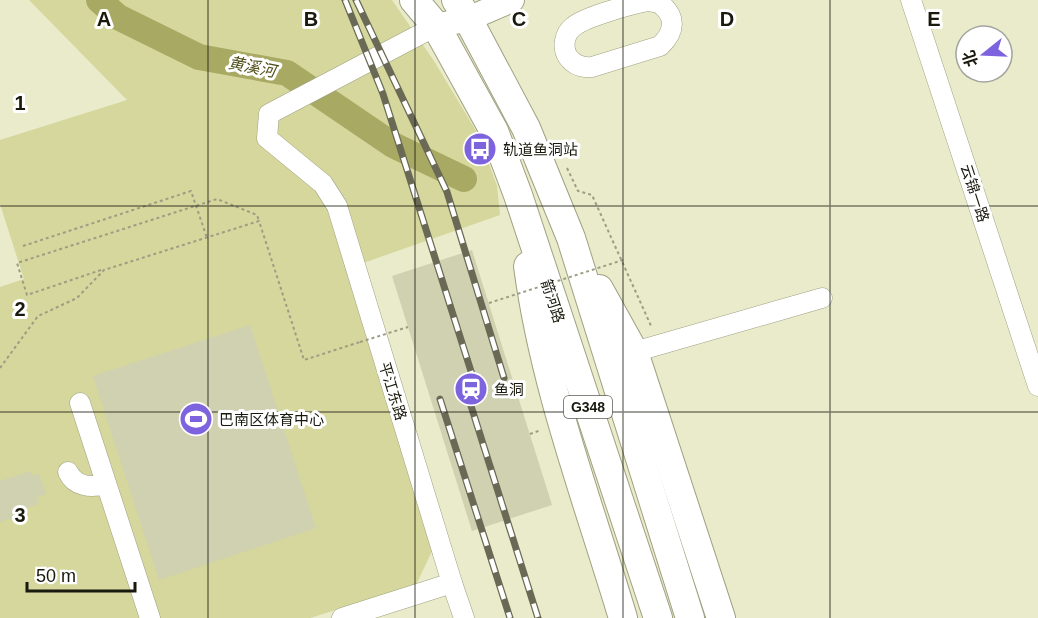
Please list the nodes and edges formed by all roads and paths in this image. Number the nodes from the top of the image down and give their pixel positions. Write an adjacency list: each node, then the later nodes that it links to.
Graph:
1 (414, 0): 6 (highway, 箭河路 / G348)
2 (512, 0): 5 (main road)
3 (911, 0): 22 (street, 云锦一路)
4 (660, 1): 4 (street)
5 (459, 6): 6 (main road); 12 (highway, G348)
6 (436, 26): 8 (highway, 箭河路 / G348); 26 (street, 平江东路)
7 (565, 164): 14 (path)
8 (518, 195): 30 (highway); 31 (highway, 箭河路 / G348)
9 (196, 206): 10 (path); 11 (path); 13 (path); 15 (path)
10 (260, 221): 11 (path); 19 (path, bridge)
11 (207, 238): 15 (path)
12 (571, 238): 20 (highway); 32 (highway, G348)
13 (23, 246)
14 (623, 260): 17 (path, bridge); 18 (path)
15 (104, 270): 21 (path)
16 (822, 298): 20 (street)
17 (489, 303)
18 (649, 321)
19 (408, 327)
20 (634, 352): 33 (highway)
21 (0, 368)
22 (1038, 386)
23 (80, 403): 25 (street)
24 (68, 472): 25 (street)
25 (106, 484): 27 (street)
26 (452, 583): 28 (street); 29 (street)
27 (150, 618)
28 (342, 618)
29 (464, 618)
30 (623, 618)
31 (658, 618)
32 (690, 618)
33 (721, 618)

